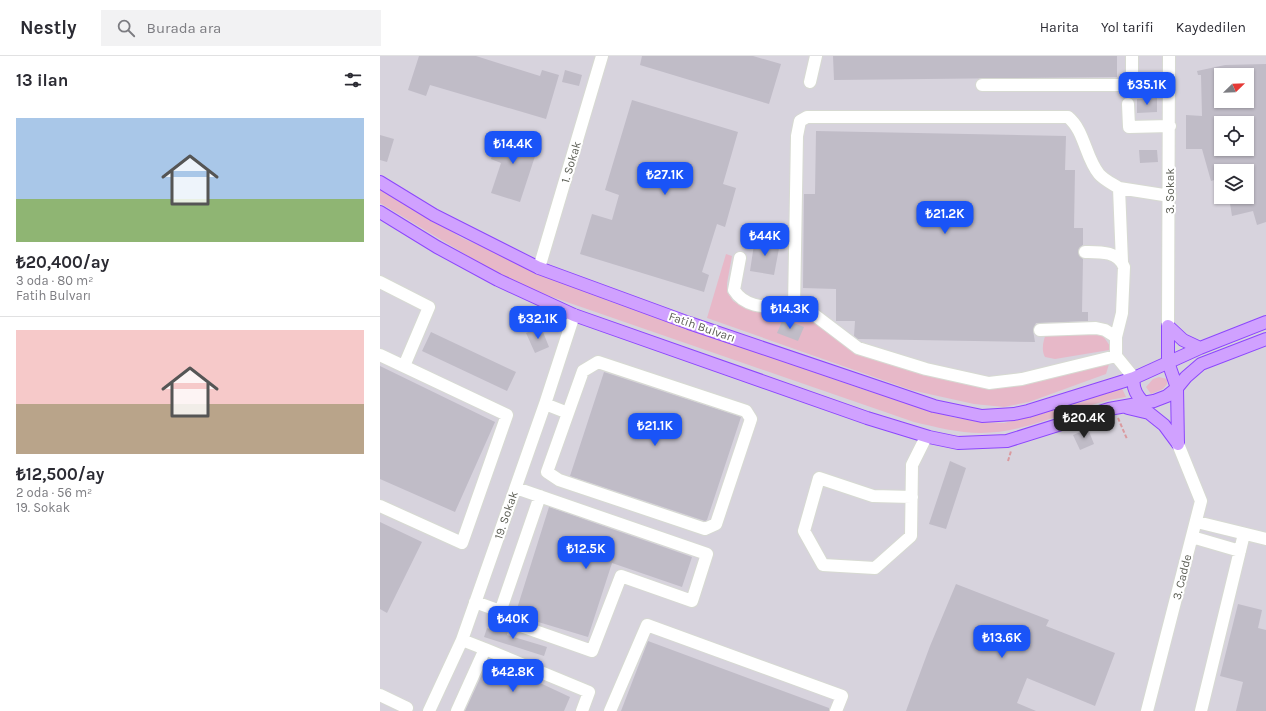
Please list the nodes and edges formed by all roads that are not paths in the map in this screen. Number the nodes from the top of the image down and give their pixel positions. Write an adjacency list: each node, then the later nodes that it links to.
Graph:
1 (602, 56): 18 (street, 1. Sokak)
2 (816, 56): 5 (street)
3 (1132, 56): 7 (street)
4 (1169, 56): 8 (street, 3. Sokak)
5 (810, 82)
6 (982, 85): 7 (street)
7 (1132, 85): 8 (street)
8 (1169, 86): 10 (street, 3. Sokak)
9 (1128, 104): 10 (street)
10 (1170, 126): 13 (street, 3. Sokak)
11 (380, 182): 18 (main road, Fatih Bulvarı)
12 (1119, 188): 13 (street); 17 (street); 20 (street)
13 (1170, 196): 23 (street, 3. Sokak)
14 (380, 212): 21 (main road)
15 (1085, 252): 17 (street)
16 (740, 258): 20 (street)
17 (1122, 262): 25 (street)
18 (539, 268): 32 (main road, Fatih Bulvarı)
19 (380, 282): 31 (street)
20 (794, 307): 29 (street)
21 (574, 315): 35 (street, 19. Sokak); 38 (main road)
22 (1266, 322): 27 (main road, Fatih Bulvarı)
23 (1168, 326): 27 (main road); 30 (main road)
24 (1040, 330): 25 (street)
25 (1116, 337): 29 (street)
26 (1266, 339): 33 (main road)
27 (1200, 348): 30 (main road, Fatih Bulvarı)
28 (380, 355): 31 (street)
29 (1116, 356): 32 (street)
30 (1168, 362): 32 (main road, Fatih Bulvarı); 33 (main road)
31 (404, 366): 43 (street)
32 (1134, 378): 34 (main road)
33 (1177, 388): 34 (main road); 39 (main road)
34 (1143, 402): 36 (main road)
35 (545, 404): 37 (street); 40 (street, 19. Sokak)
36 (1119, 410): 38 (main road); 39 (main road)
37 (568, 413): 37 (street)
38 (926, 437): 42 (street)
39 (1178, 444): 44 (street, 3. Cadde)
40 (516, 488): 41 (street); 49 (street, 19. Sokak)
41 (540, 496): 50 (street); 50 (street)
42 (912, 497): 42 (street)
43 (380, 506)
44 (1196, 522): 45 (street); 46 (street, 3. Cadde)
45 (1244, 534): 47 (street); 48 (street)
46 (1192, 537): 48 (street); 60 (street, 3. Cadde)
47 (1266, 539)
48 (1240, 551): 61 (street)
49 (475, 602): 50 (street); 51 (street, 19. Sokak)
50 (500, 611)
51 (462, 640): 52 (street); 55 (street, 19. Sokak)
52 (485, 649): 56 (street); 57 (street)
53 (380, 695): 54 (street)
54 (408, 710)
55 (429, 711)
56 (457, 711)
57 (582, 711)
58 (610, 711): 59 (street)
59 (836, 711)
60 (1148, 711)
61 (1201, 711)

